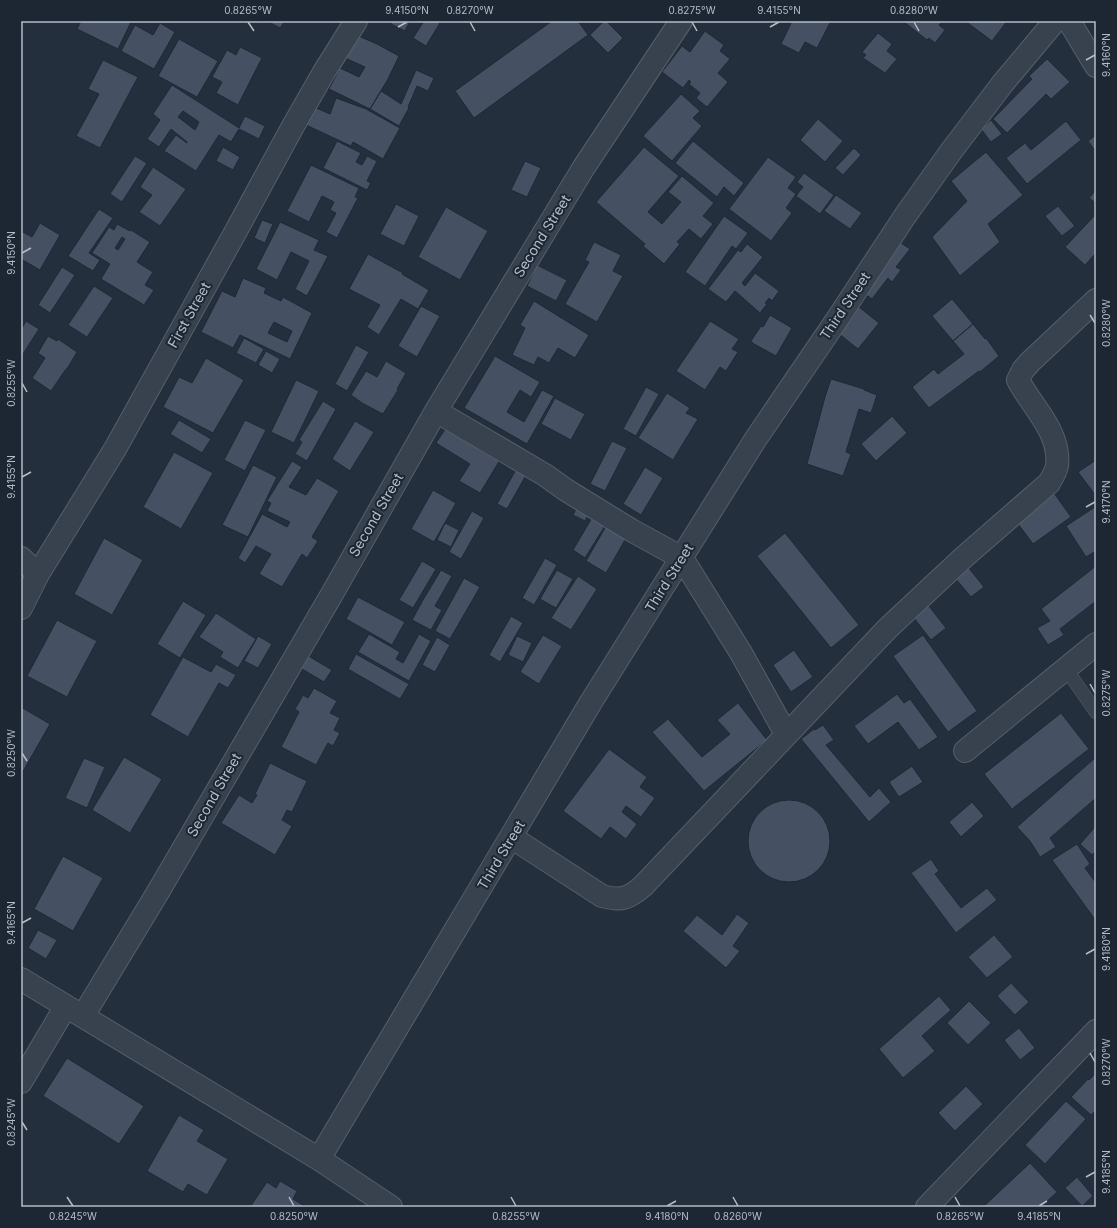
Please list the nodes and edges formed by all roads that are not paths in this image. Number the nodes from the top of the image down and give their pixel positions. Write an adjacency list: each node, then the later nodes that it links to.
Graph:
1 (356, 21): 10 (street, First Street)
2 (681, 21): 7 (street, Second Street)
3 (1055, 21): 9 (street, Third Street)
4 (1069, 21): 5 (street)
5 (1096, 66)
6 (1096, 300): 15 (street)
7 (436, 411): 9 (street); 19 (street, Second Street)
8 (21, 558): 10 (street)
9 (682, 558): 15 (street); 17 (street, Third Street)
10 (38, 574): 11 (street, First Street)
11 (21, 608)
12 (1096, 644): 13 (street)
13 (1066, 669): 14 (lane); 16 (street)
14 (1096, 712)
15 (786, 734): 17 (street)
16 (965, 750)
17 (511, 837): 22 (street, Third Street)
18 (21, 979): 19 (street)
19 (75, 1011): 21 (street, Second Street); 22 (street)
20 (1096, 1031): 24 (street)
21 (21, 1082)
22 (319, 1159): 23 (street)
23 (391, 1207)
24 (927, 1207)

